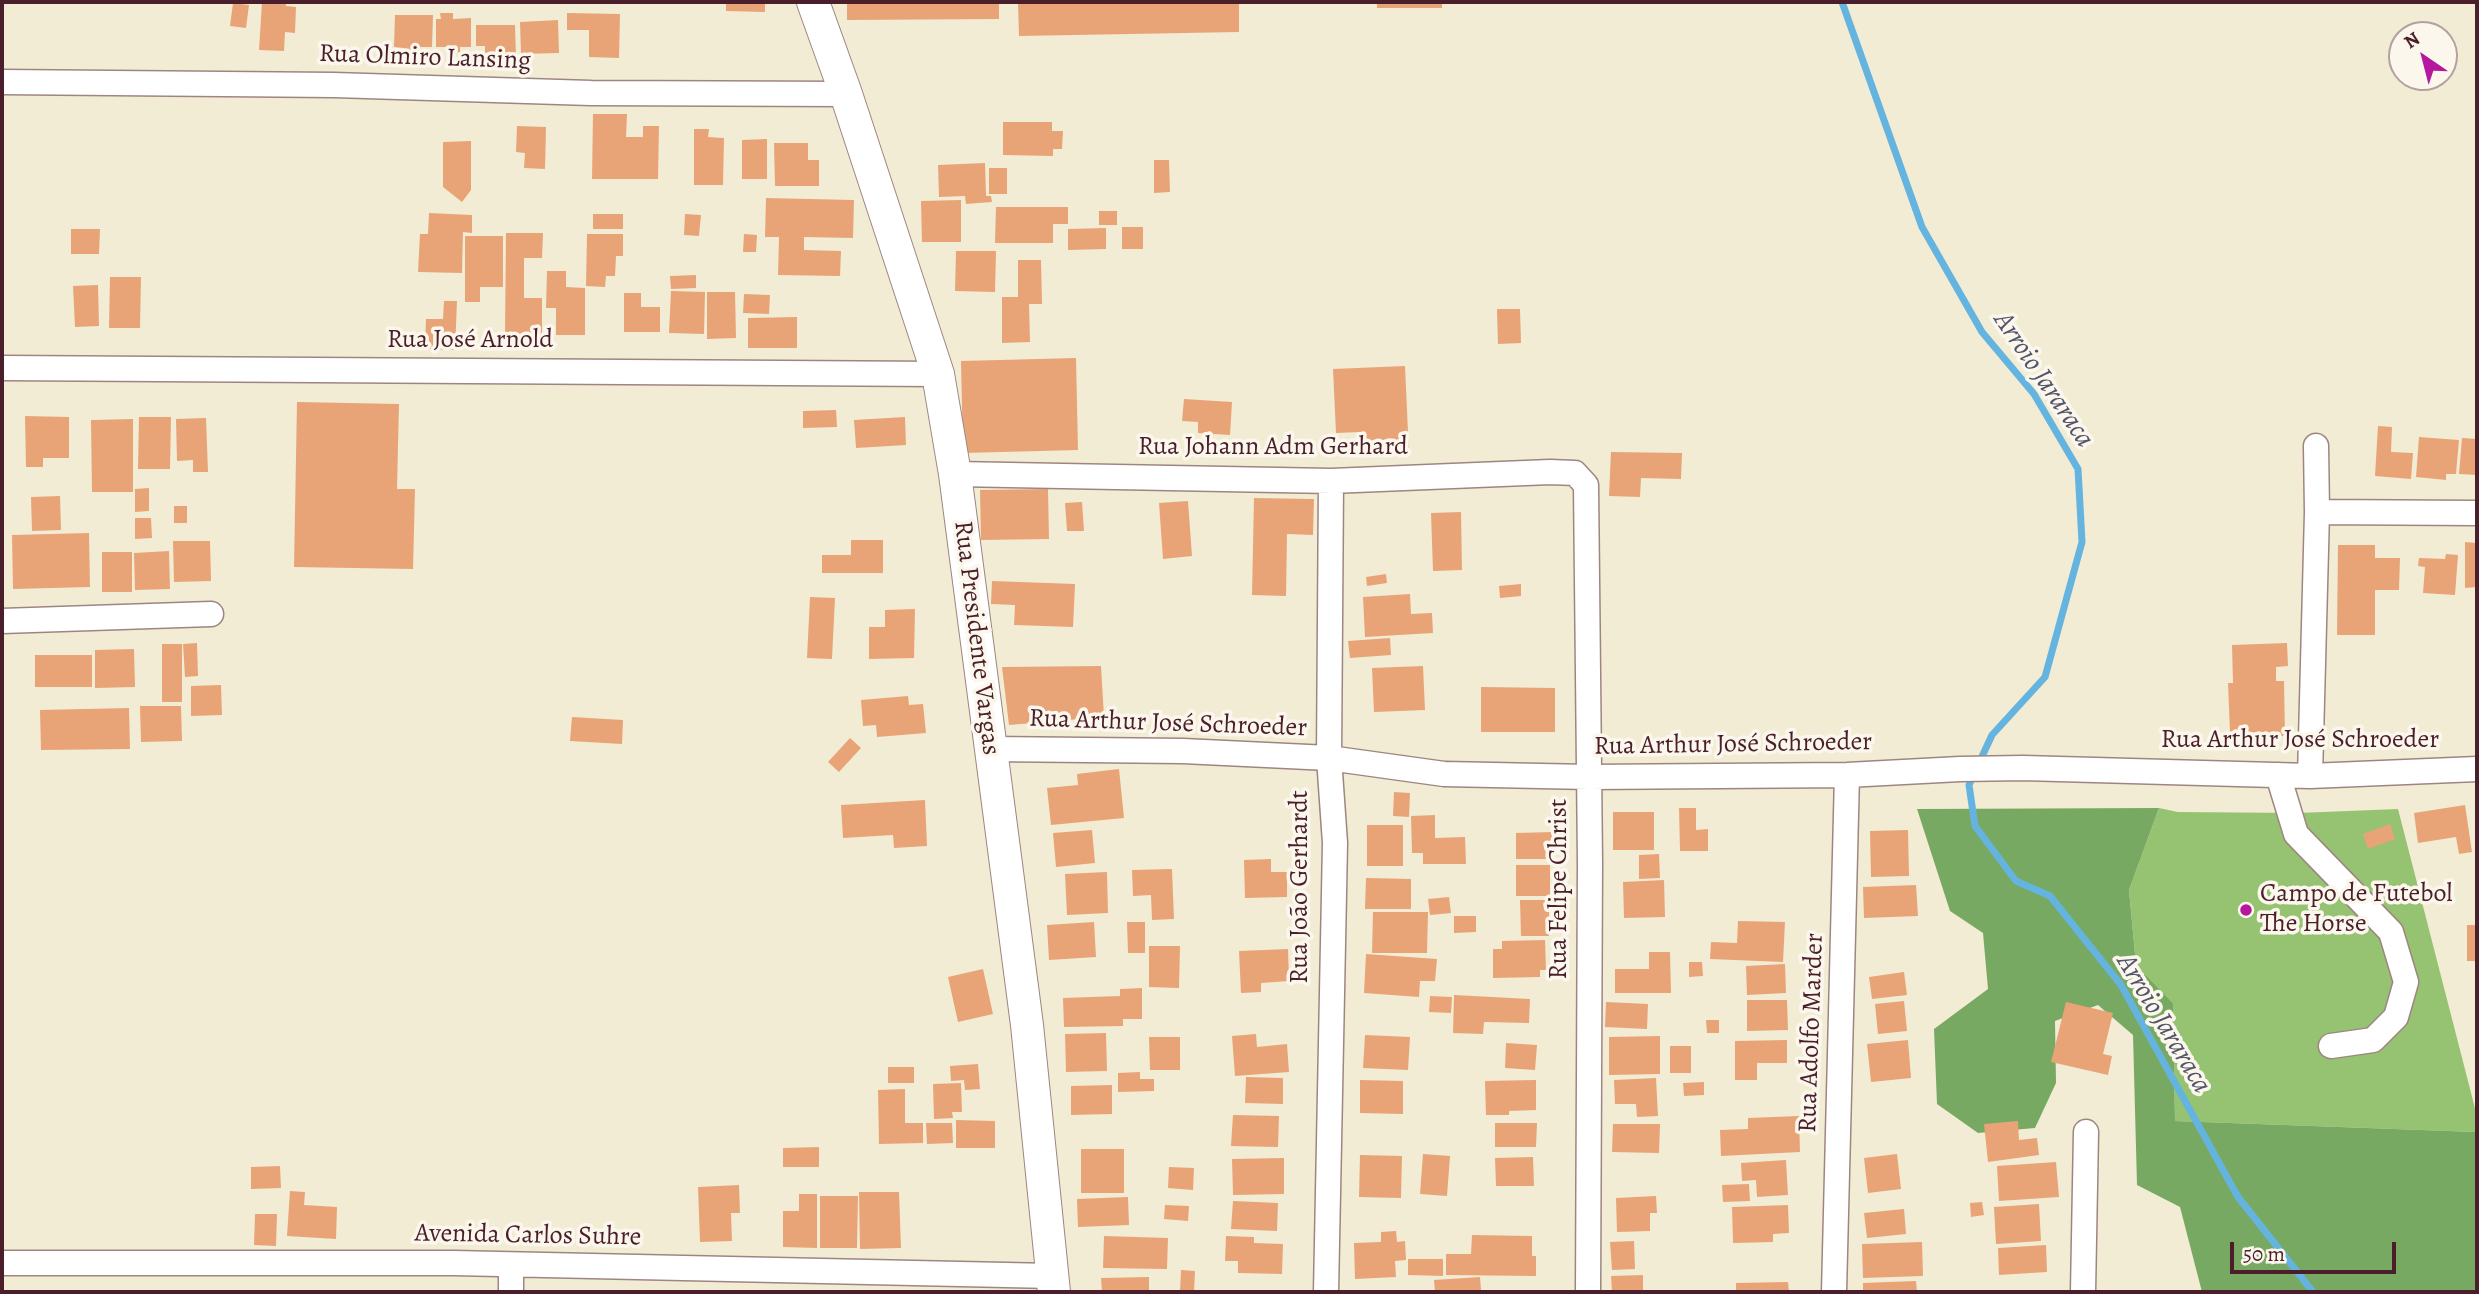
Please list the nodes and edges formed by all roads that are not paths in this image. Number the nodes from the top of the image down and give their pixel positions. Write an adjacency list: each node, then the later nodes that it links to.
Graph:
1 (813, 2): 3 (main road, Rua Presidente Vargas)
2 (2, 82): 3 (street, Rua Olmiro Lansing)
3 (846, 94): 5 (main road, Rua Presidente Vargas)
4 (2, 368): 5 (street, Rua José Arnold)
5 (938, 373): 7 (main road, Rua Presidente Vargas)
6 (2316, 446): 10 (street)
7 (955, 474): 8 (street, Rua Johann Adm Gerhard); 14 (main road, Rua Presidente Vargas)
8 (1331, 481): 9 (street, Rua Johann Adm Gerhard); 15 (street, Rua João Gerhardt)
9 (1586, 485): 20 (street, Rua Felipe Christ)
10 (2317, 512): 11 (street); 19 (street)
11 (2477, 513)
12 (211, 614): 13 (street)
13 (2, 621)
14 (990, 749): 15 (street, Rua Arthur José Schroeder); 25 (main road, Rua Presidente Vargas)
15 (1329, 758): 20 (street, Rua Arthur José Schroeder); 27 (street, Rua João Gerhardt)
16 (2477, 769): 19 (street, Rua Arthur José Schroeder)
17 (1847, 775): 18 (street, Rua Arthur José Schroeder); 20 (street, Rua Arthur José Schroeder); 29 (street, Rua Adolfo Marder)
18 (2278, 775): 19 (street, Rua Arthur José Schroeder); 21 (street)
19 (2310, 776)
20 (1589, 777): 28 (street, Rua Felipe Christ)
21 (2331, 1046)
22 (2086, 1132): 30 (street)
23 (2, 1264): 24 (street, Avenida Carlos Suhre)
24 (512, 1265): 25 (street, Avenida Carlos Suhre); 26 (street)
25 (1053, 1284)
26 (511, 1292)
27 (1326, 1292)
28 (1588, 1292)
29 (1834, 1292)
30 (2083, 1292)

